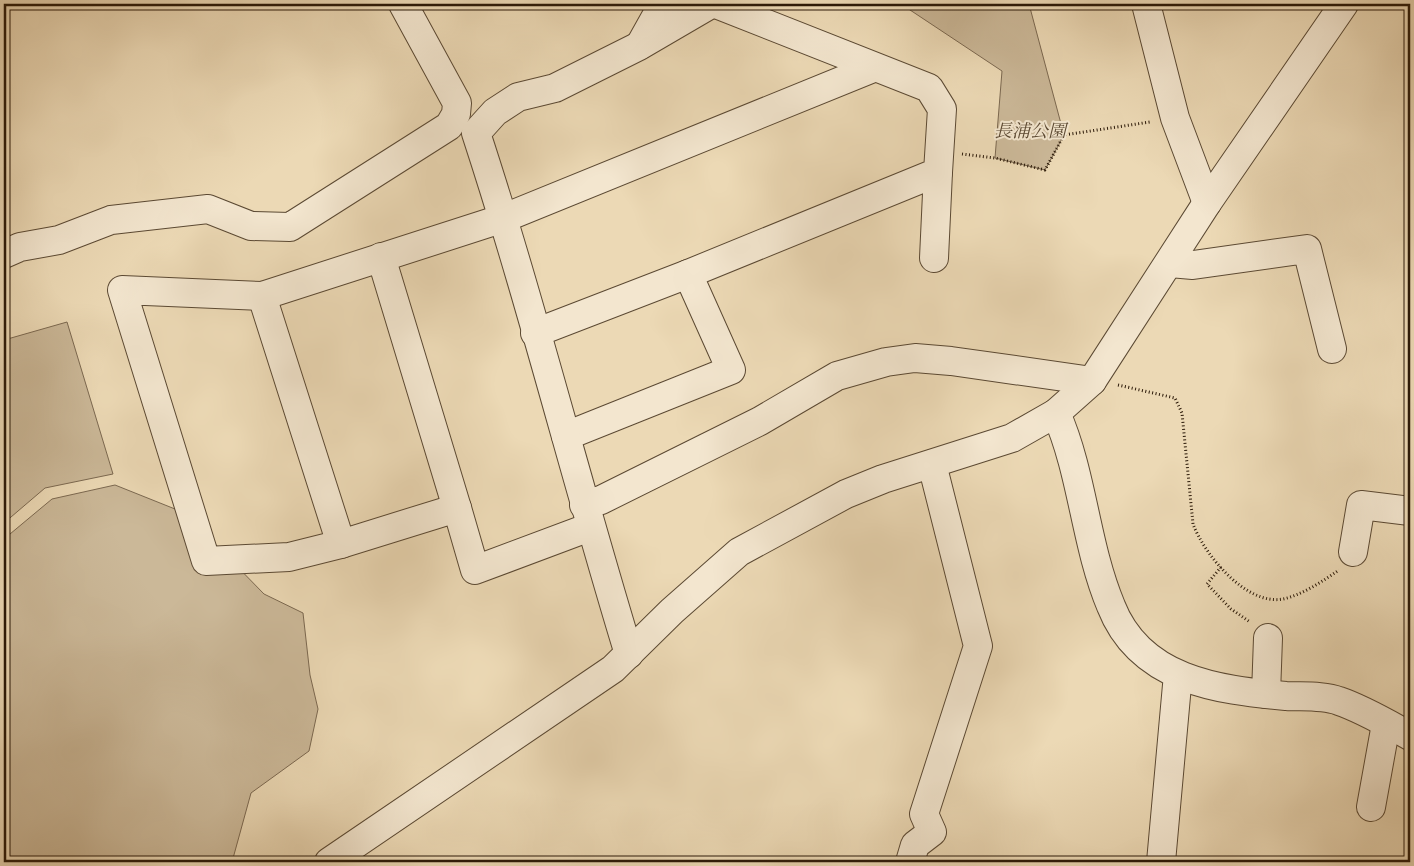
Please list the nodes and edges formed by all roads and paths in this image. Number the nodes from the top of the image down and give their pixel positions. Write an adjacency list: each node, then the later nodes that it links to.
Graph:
1 (403, 4): 13 (street)
2 (663, 4): 7 (street)
3 (711, 4): 7 (street)
4 (716, 4): 8 (street)
5 (1146, 4): 9 (street)
6 (1344, 4): 11 (street)
7 (639, 46): 12 (street)
8 (873, 68): 10 (street); 12 (street)
9 (1175, 118): 10 (path); 11 (street)
10 (939, 161): 15 (street); 17 (street)
11 (1207, 203): 16 (street)
12 (504, 218): 14 (street); 19 (street)
13 (4, 254)
14 (382, 257): 18 (street); 25 (street)
15 (934, 258)
16 (1170, 263): 20 (street); 21 (street)
17 (688, 274): 19 (street); 23 (street)
18 (262, 296): 28 (street); 28 (street)
19 (535, 333): 23 (street)
20 (1332, 349)
21 (1092, 381): 22 (street); 27 (street); 30 (path)
22 (1056, 413): 24 (street); 33 (street)
23 (566, 436): 27 (street)
24 (932, 464): 32 (street); 39 (street)
25 (457, 508): 27 (street); 28 (street)
26 (1410, 511): 29 (street)
27 (587, 516): 32 (street)
28 (342, 544)
29 (1353, 552): 30 (path)
30 (1221, 567): 31 (path)
31 (1268, 638): 34 (street)
32 (629, 654): 38 (street)
33 (1181, 677): 34 (street); 40 (street)
34 (1266, 694): 35 (street)
35 (1386, 724): 36 (street); 37 (street)
36 (1410, 736)
37 (1371, 807)
38 (329, 862)
39 (910, 862)
40 (1161, 862)

